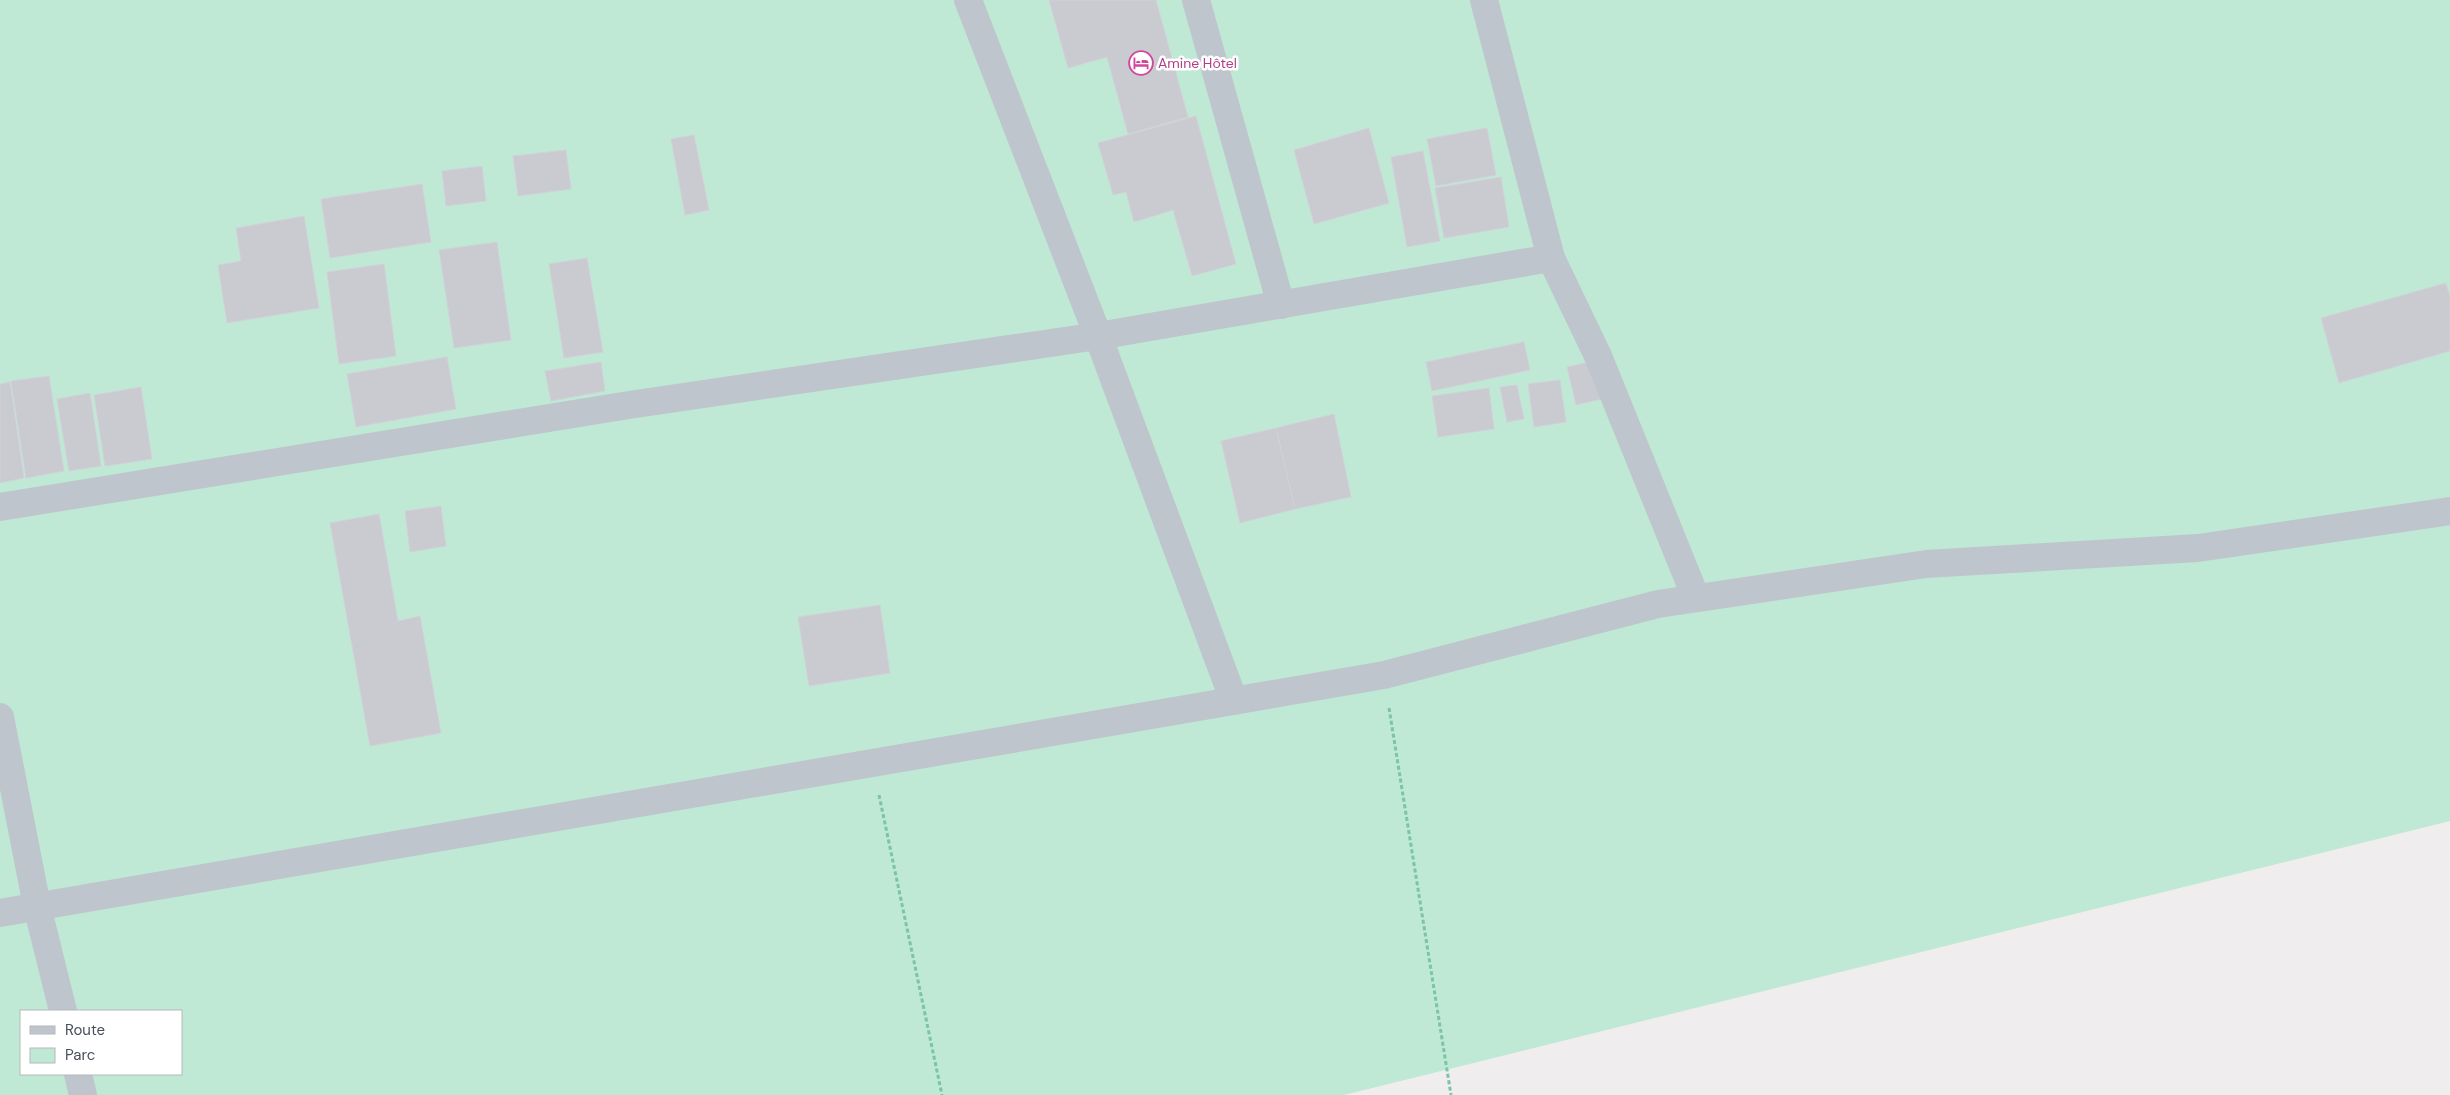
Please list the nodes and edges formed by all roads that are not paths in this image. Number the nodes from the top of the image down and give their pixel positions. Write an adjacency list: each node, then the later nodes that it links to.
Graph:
1 (968, 0): 6 (street)
2 (1196, 0): 5 (street)
3 (1484, 0): 4 (street)
4 (1551, 258): 5 (street); 9 (street)
5 (1281, 305): 6 (street)
6 (1098, 336): 7 (street); 10 (street)
7 (0, 507)
8 (2450, 511): 9 (street)
9 (1696, 598): 10 (street)
10 (1234, 701): 12 (street)
11 (0, 717): 12 (street)
12 (37, 906): 13 (street); 14 (street)
13 (0, 913)
14 (63, 1010)
15 (78, 1075): 16 (street)
16 (83, 1095)

